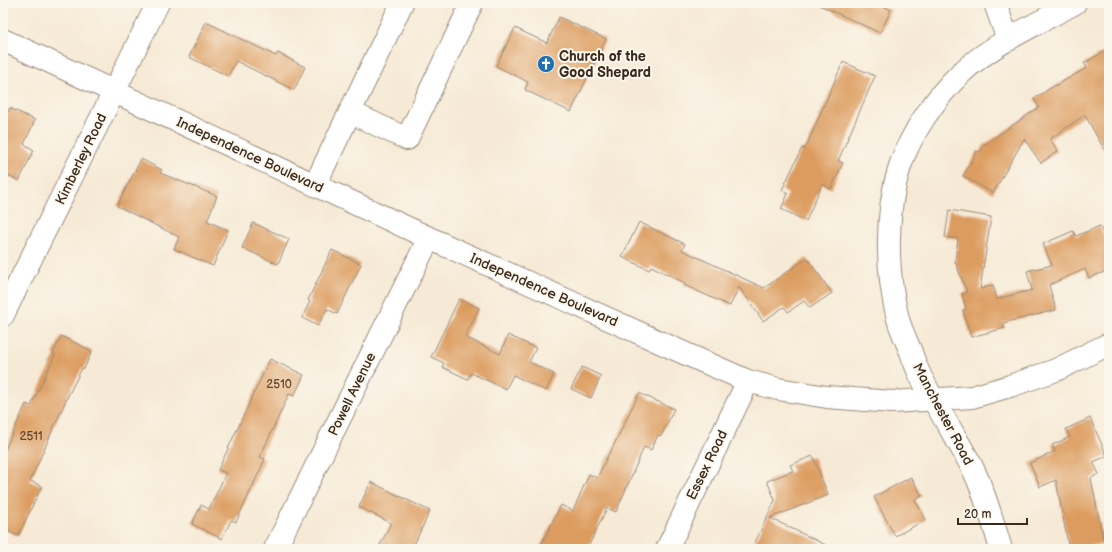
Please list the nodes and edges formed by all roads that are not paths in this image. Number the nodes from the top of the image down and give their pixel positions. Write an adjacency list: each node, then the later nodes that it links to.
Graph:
1 (158, 3): 8 (street, Kimberley Road)
2 (402, 3): 9 (street)
3 (472, 3): 9 (street)
4 (995, 3): 7 (street)
5 (1076, 3): 7 (street, Manchester Road)
6 (3, 40): 8 (street, Independence Boulevard)
7 (1008, 40): 15 (street, Manchester Road)
8 (114, 91): 10 (street, Independence Boulevard); 12 (street, Kimberley Road)
9 (350, 112): 10 (street)
10 (315, 185): 11 (street, Independence Boulevard)
11 (429, 238): 14 (street, Independence Boulevard); 16 (street, Powell Avenue)
12 (3, 315)
13 (1109, 344): 15 (street, Independence Boulevard)
14 (748, 381): 15 (street, Independence Boulevard); 17 (street, Essex Road)
15 (934, 400): 18 (street, Manchester Road)
16 (275, 549)
17 (667, 549)
18 (1000, 549)

